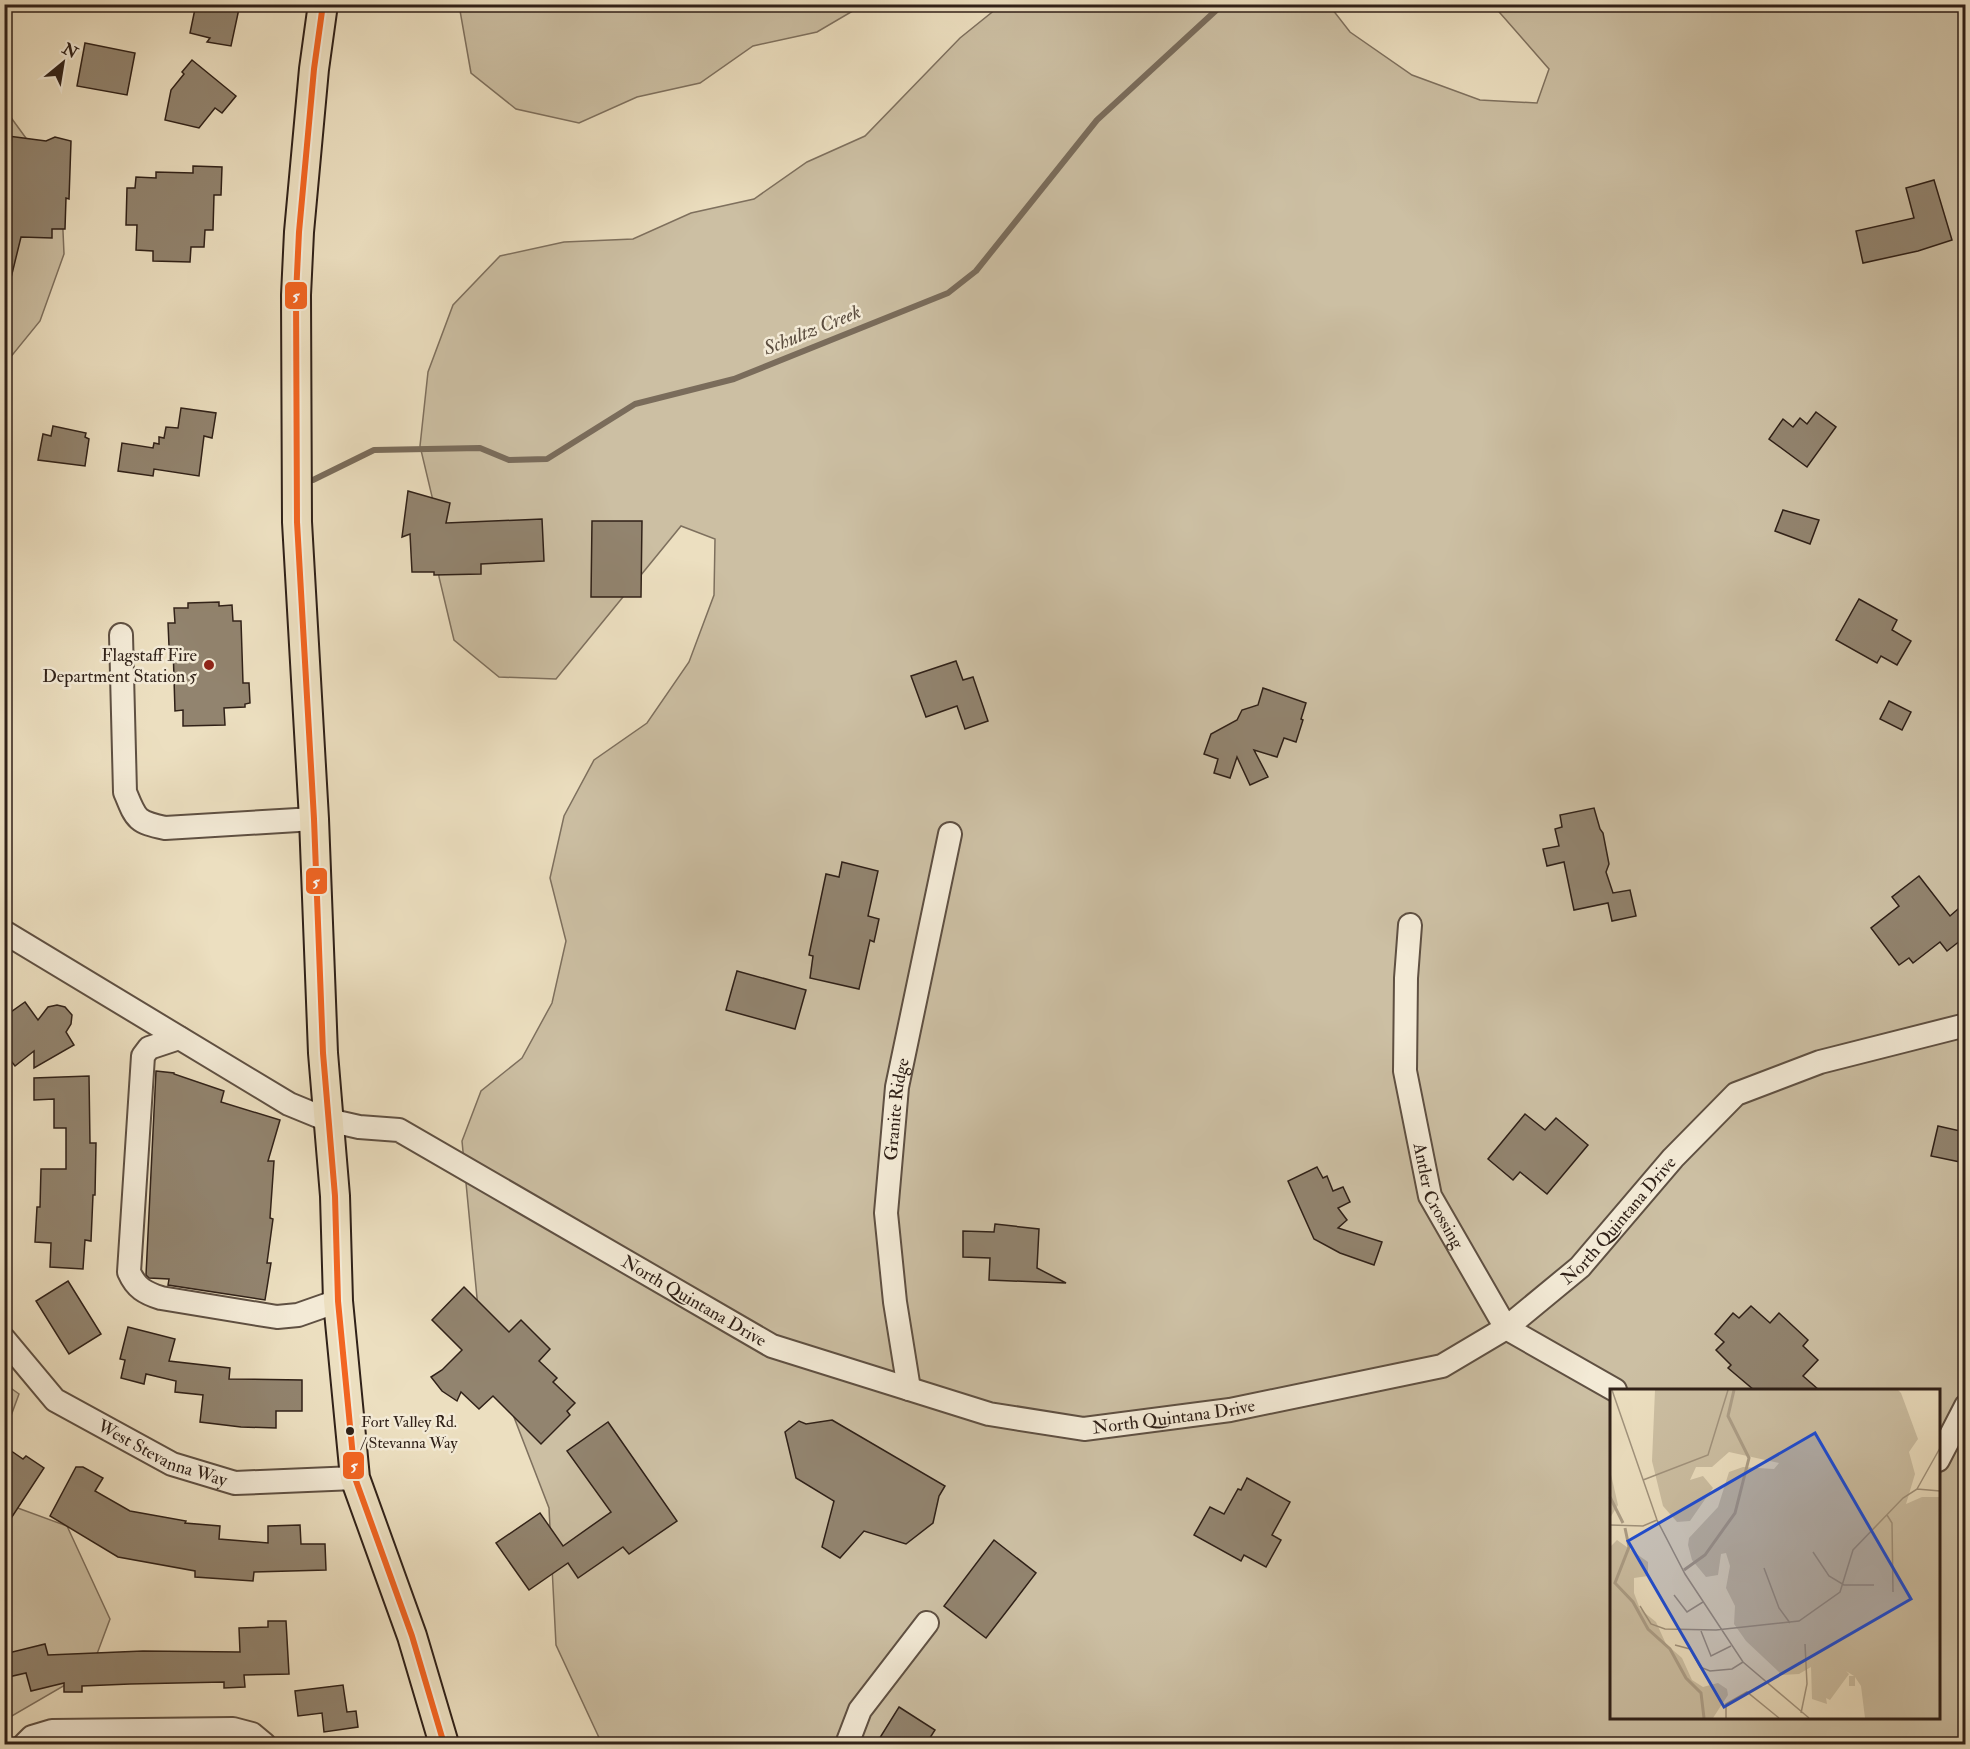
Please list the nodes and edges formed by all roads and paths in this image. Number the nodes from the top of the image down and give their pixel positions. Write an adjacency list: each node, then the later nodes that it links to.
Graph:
1 (323, 4): 3 (main road)
2 (121, 635): 3 (street)
3 (314, 819): 9 (main road)
4 (950, 834): 13 (street, Granite Ridge)
5 (1410, 925): 11 (street, Antler Crossing)
6 (4, 932): 8 (street)
7 (1965, 1025): 11 (street, North Quintana Drive)
8 (179, 1038): 9 (street); 10 (street)
9 (328, 1120): 10 (main road); 13 (street, North Quintana Drive)
10 (338, 1301): 17 (main road)
11 (1506, 1328): 13 (street, North Quintana Drive); 14 (street)
12 (4, 1339): 17 (street, West Stevanna Way)
13 (909, 1389)
14 (1614, 1389)
15 (1965, 1406): 16 (street)
16 (1940, 1456)
17 (354, 1478): 21 (main road)
18 (927, 1623): 22 (street)
19 (25, 1744): 20 (street)
20 (264, 1744)
21 (444, 1744)
22 (847, 1744)

